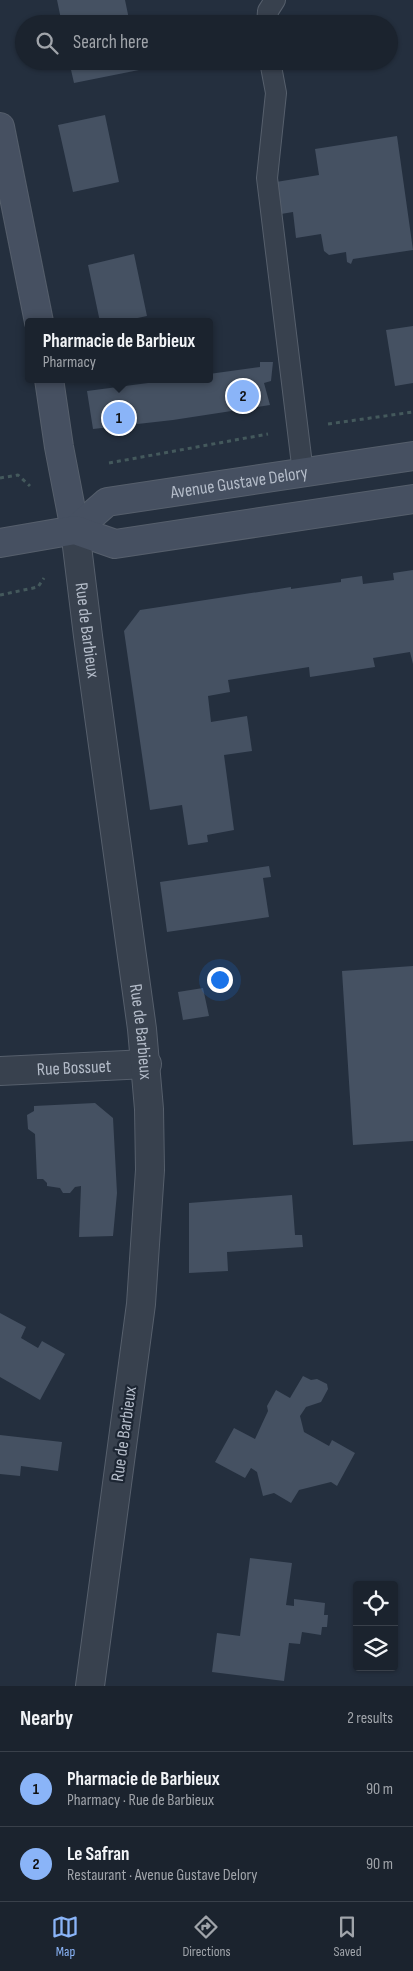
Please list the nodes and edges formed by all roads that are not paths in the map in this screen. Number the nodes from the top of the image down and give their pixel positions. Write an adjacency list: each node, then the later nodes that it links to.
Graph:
1 (275, 0): 2 (lane)
2 (268, 15)
3 (272, 70): 8 (lane)
4 (0, 127): 5 (main road)
5 (38, 318)
6 (50, 383): 10 (main road, Rue de Barbieux)
7 (413, 456): 8 (main road, Avenue Gustave Delory)
8 (302, 473): 10 (main road, Avenue Gustave Delory)
9 (413, 498): 10 (main road)
10 (75, 530): 11 (main road); 12 (street, Rue de Barbieux)
11 (0, 542)
12 (146, 1064): 13 (street, Rue Bossuet); 14 (street, Rue de Barbieux)
13 (0, 1070)
14 (90, 1686)

